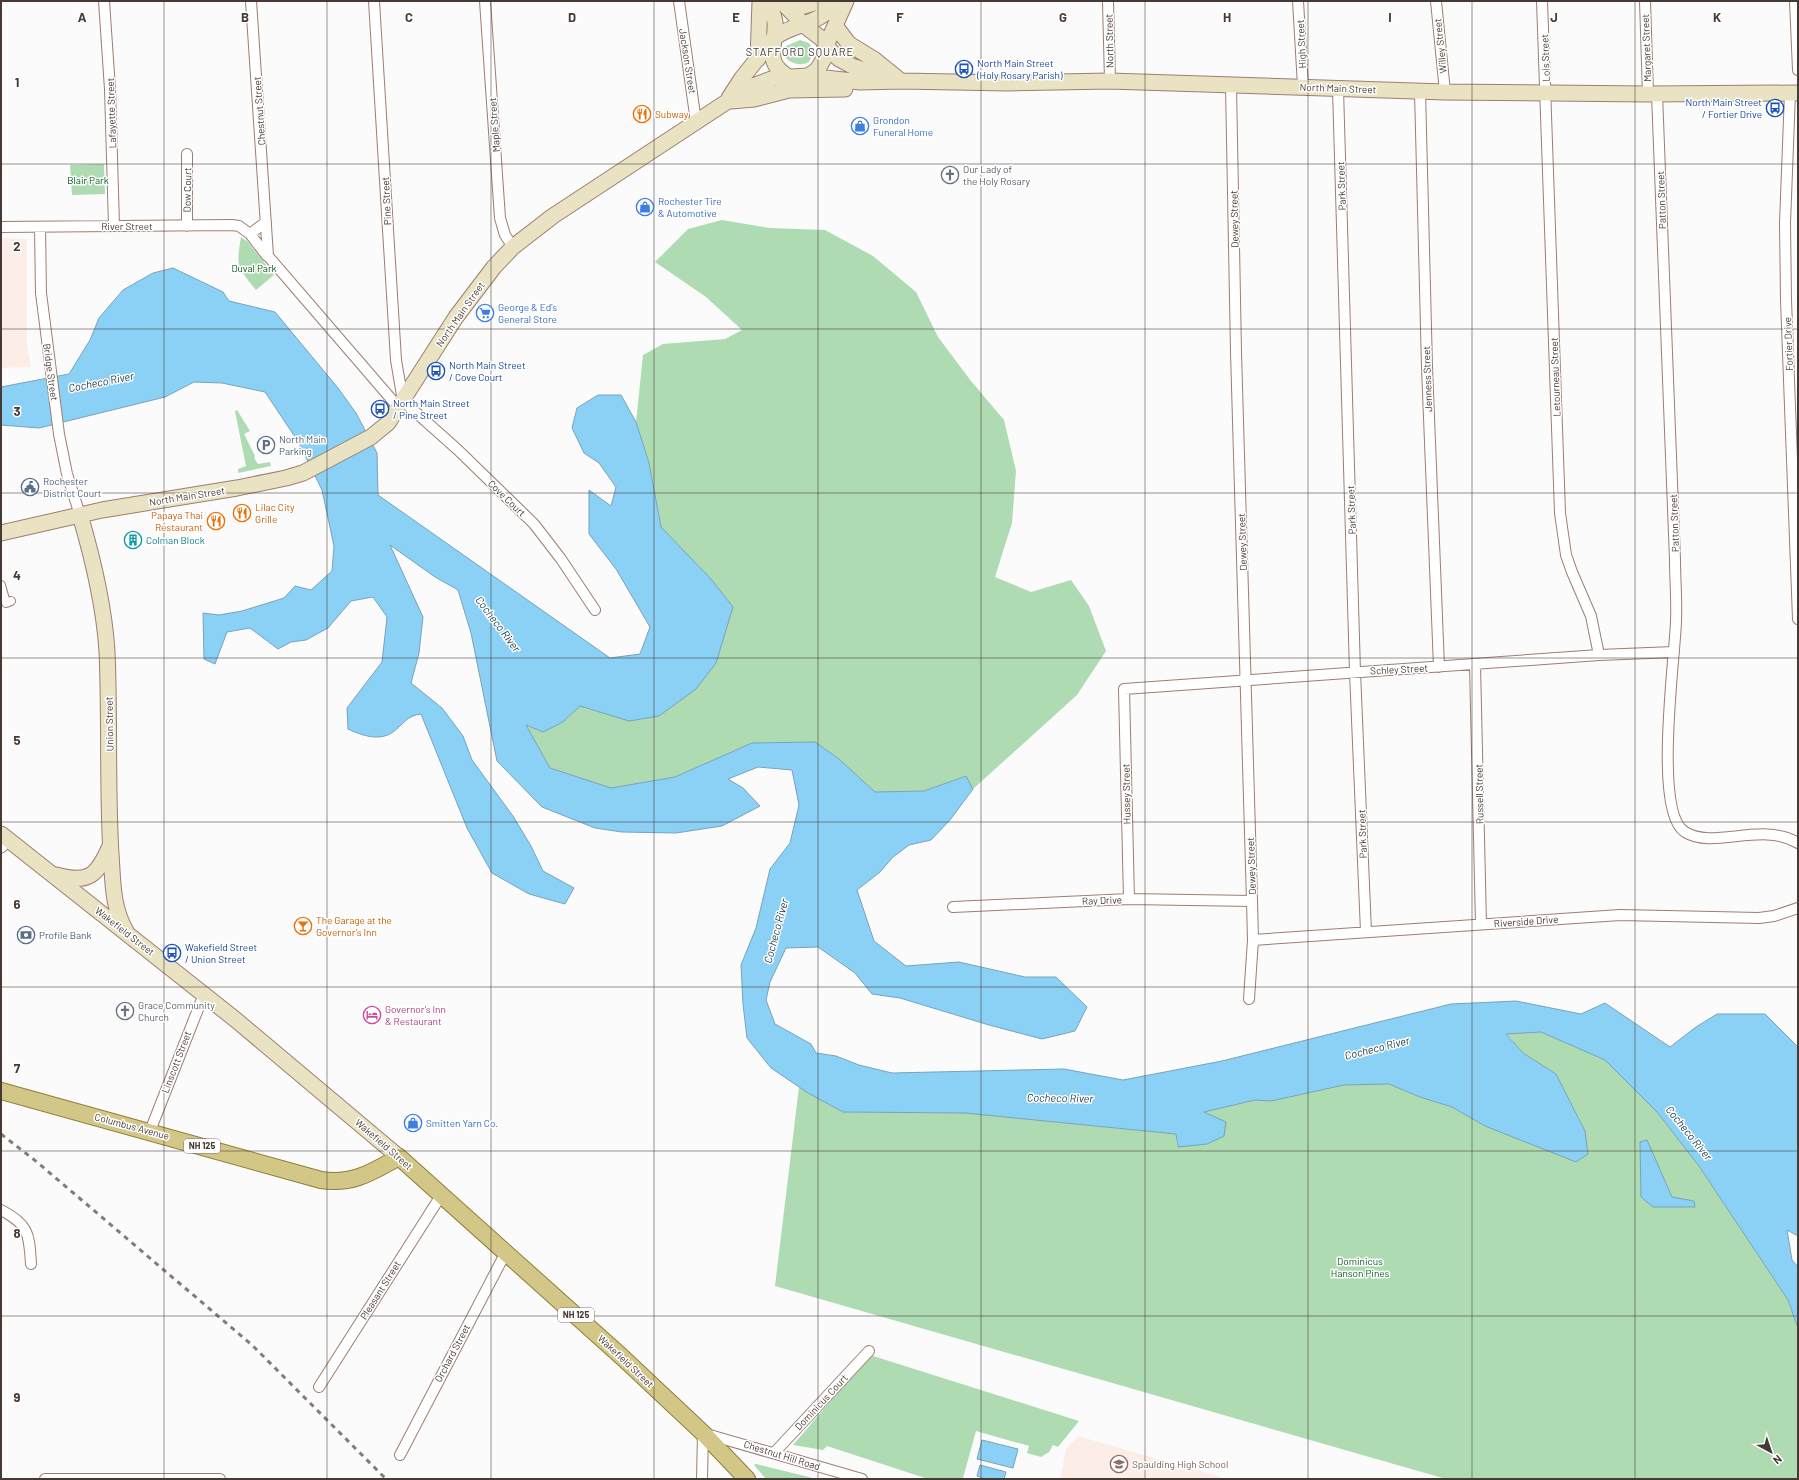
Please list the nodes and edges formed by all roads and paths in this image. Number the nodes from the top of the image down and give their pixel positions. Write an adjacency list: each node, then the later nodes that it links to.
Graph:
1 (104, 1): 41 (street, Lafayette Street)
2 (251, 1): 40 (street, Chestnut Street)
3 (374, 1): 48 (street, Pine Street)
4 (485, 1): 46 (street, Maple Street)
5 (679, 1): 38 (street, Jackson Street)
6 (760, 1): 22 (main road)
7 (768, 1): 20 (main road)
8 (820, 1): 17 (main road)
9 (836, 1): 18 (main road)
10 (846, 1): 19 (main road)
11 (1108, 1): 28 (street, North Street)
12 (1298, 1): 30 (street, High Street)
13 (1436, 1): 33 (street, Willey Street)
14 (1542, 1): 34 (street, Lois Street)
15 (1645, 1): 36 (street, Margaret Street)
16 (1795, 1): 23 (street)
17 (784, 4): 18 (main road)
18 (805, 26): 20 (main road); 21 (main road)
19 (836, 27): 21 (main road); 27 (main road)
20 (774, 38): 22 (main road, North Main Street); 25 (main road)
21 (826, 46): 24 (main road); 26 (main road)
22 (758, 59): 37 (main road, North Main Street)
23 (1798, 70)
24 (808, 76): 25 (main road); 26 (main road, North Main Street)
25 (788, 77): 37 (main road, North Main Street)
26 (878, 81): 27 (main road, North Main Street); 37 (main road, North Main Street)
27 (901, 81): 28 (main road, North Main Street)
28 (1110, 81): 29 (main road, North Main Street)
29 (1231, 86): 30 (main road, North Main Street); 60 (street, Dewey Street)
30 (1303, 86): 31 (main road, North Main Street)
31 (1338, 89): 32 (main road, North Main Street); 59 (street, Park Street)
32 (1420, 91): 33 (main road, North Main Street); 58 (street, Jenness Street)
33 (1445, 92): 34 (main road, North Main Street)
34 (1546, 92): 36 (main road, North Main Street); 56 (street, Letourneau Street)
35 (1794, 93): 36 (main road, North Main Street); 54 (street, Fortier Drive)
36 (1652, 94): 55 (street, Patton Street)
37 (728, 101): 38 (main road, North Main Street)
38 (696, 122): 46 (main road, North Main Street)
39 (187, 154): 42 (street, Dow Court)
40 (266, 222): 45 (street); 47 (street)
41 (114, 226): 42 (street, River Street); 44 (street, River Street)
42 (187, 226): 45 (street, River Street)
43 (1, 227): 44 (street, River Street)
44 (40, 227): 49 (street, Bridge Street)
45 (250, 234): 47 (street, River Street)
46 (513, 247): 48 (main road, North Main Street)
47 (268, 256): 48 (street, River Street)
48 (401, 405): 49 (main road, North Main Street); 53 (street, Cove Court)
49 (80, 515): 50 (main road, North Main Street); 64 (main road, Union Street)
50 (1, 533)
51 (1, 585): 52 (street)
52 (11, 601)
53 (595, 610)
54 (1798, 620)
55 (1674, 652): 56 (street, Schley Street); 63 (street, Patton Street)
56 (1599, 655): 57 (street, Schley Street)
57 (1475, 665): 58 (street, Schley Street); 70 (street, Russell Street)
58 (1439, 667): 59 (street, Schley Street)
59 (1355, 672): 60 (street, Schley Street); 71 (street, Park Street)
60 (1246, 680): 61 (street, Schley Street); 67 (street, Dewey Street)
61 (1124, 689): 66 (street, Hussey Street)
62 (3, 839): 65 (main road, Wakefield Street)
63 (1798, 843)
64 (111, 844): 65 (main road); 72 (main road, Union Street)
65 (53, 874): 72 (main road, Wakefield Street)
66 (1128, 899): 67 (street, Ray Drive); 68 (street, Ray Drive)
67 (1252, 901): 73 (street, Dewey Street)
68 (953, 907)
69 (1798, 908): 70 (street, Riverside Drive)
70 (1481, 924): 71 (street, Riverside Drive)
71 (1366, 932): 73 (street, Riverside Drive)
72 (127, 933): 74 (main road, Wakefield Street)
73 (1253, 940): 75 (street, Dewey Street)
74 (204, 994): 77 (street, Linscott Street); 78 (main road, Wakefield Street)
75 (1249, 999)
76 (1, 1091): 77 (main road, Columbus Avenue / NH 125)
77 (150, 1131): 78 (main road, Columbus Avenue / NH 125)
78 (399, 1157): 79 (main road, Wakefield Street / NH 125)
79 (442, 1194): 81 (main road, Wakefield Street / NH 125); 84 (street, Pleasant Street)
80 (1, 1210): 82 (street)
81 (506, 1252): 85 (main road, Wakefield Street / NH 125); 87 (street, Orchard Street)
82 (31, 1264)
83 (869, 1351): 86 (street, Dominicus Court)
84 (319, 1387)
85 (703, 1433): 86 (street, Chestnut Hill Road); 90 (street); 91 (main road, Wakefield Street / NH 125)
86 (774, 1453): 92 (street, Chestnut Hill Road)
87 (400, 1455)
88 (45, 1479): 89 (street)
89 (220, 1479)
90 (702, 1479)
91 (747, 1479)
92 (862, 1479)

